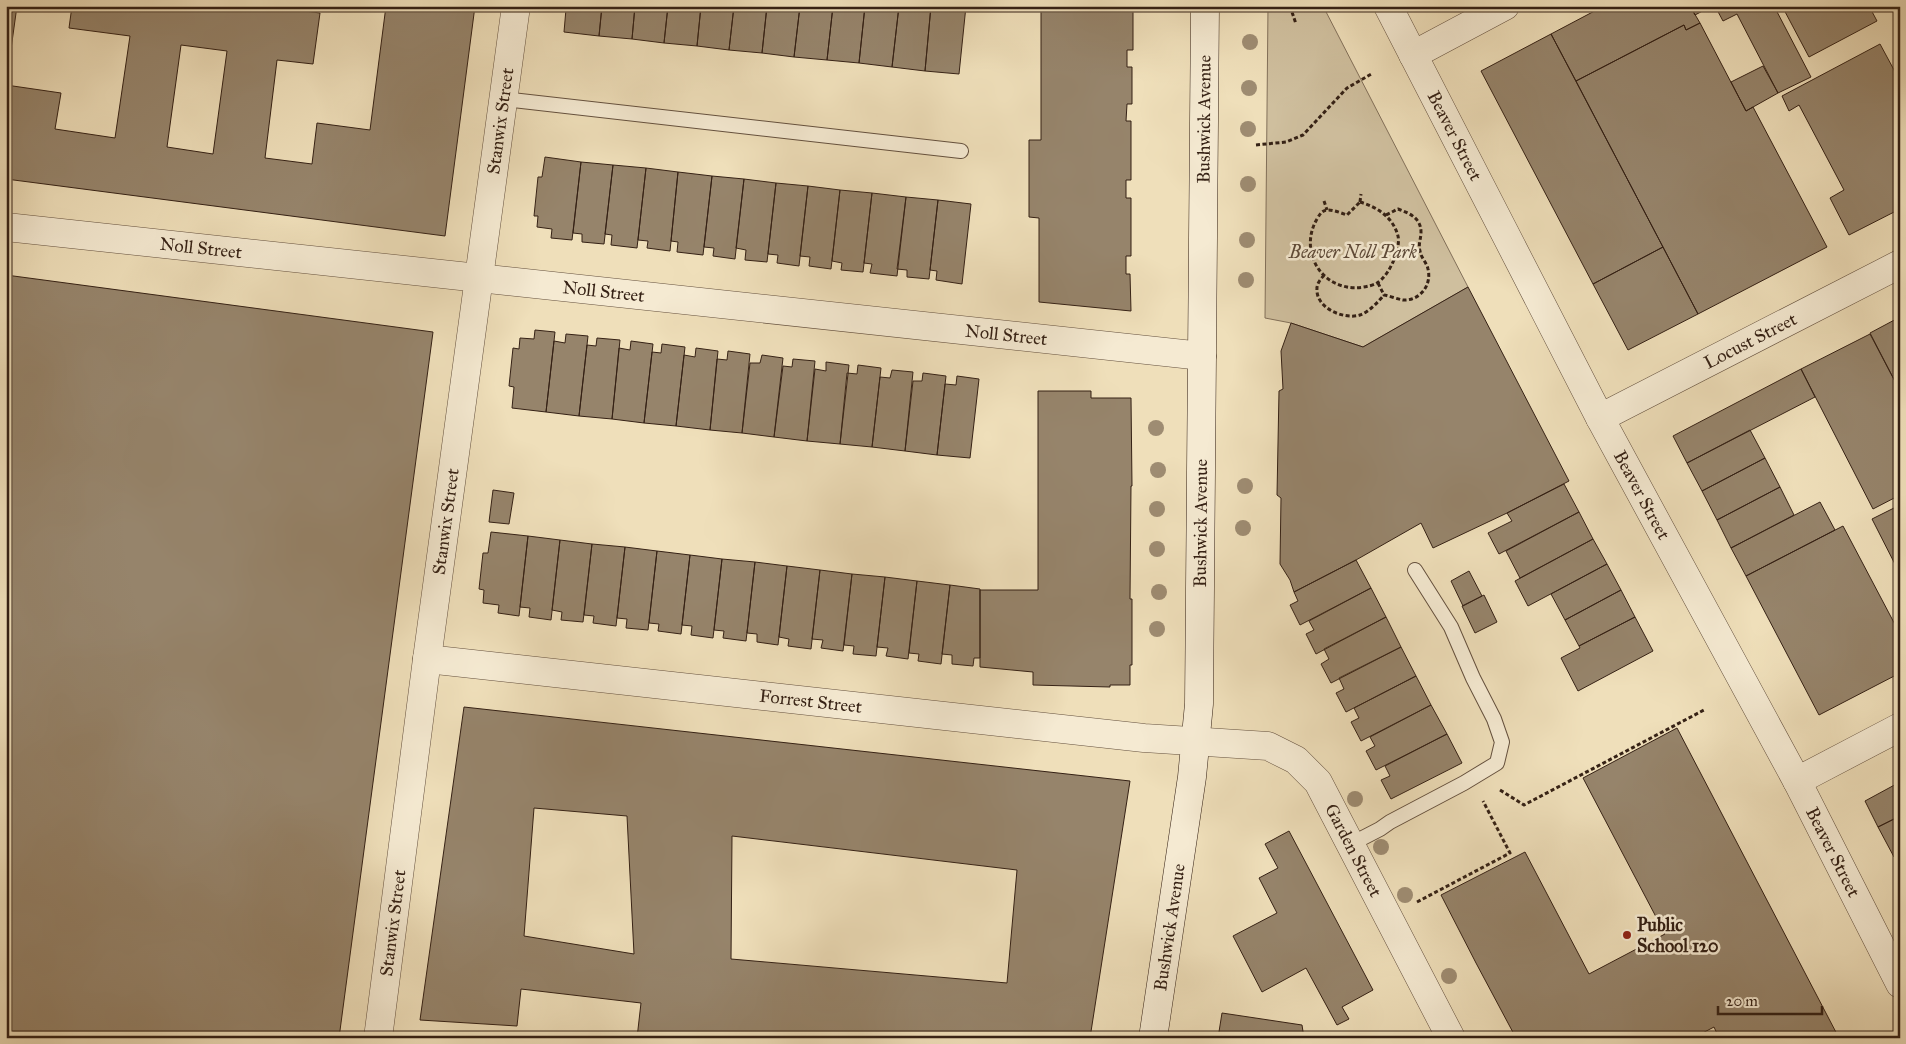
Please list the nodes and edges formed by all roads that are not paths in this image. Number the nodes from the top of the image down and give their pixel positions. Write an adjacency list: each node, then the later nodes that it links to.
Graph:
1 (516, 6): 6 (street, Stanwix Street)
2 (1205, 6): 11 (street, Bushwick Avenue)
3 (1388, 6): 5 (street, Beaver Street)
4 (1505, 6): 5 (street)
5 (1413, 55): 12 (street, Beaver Street)
6 (504, 99): 7 (lane); 10 (street, Stanwix Street)
7 (960, 151)
8 (6, 227): 10 (street, Noll Street)
9 (1900, 264): 12 (street, Locust Street)
10 (478, 278): 11 (street, Noll Street); 14 (street, Stanwix Street)
11 (1202, 356): 16 (street, Bushwick Avenue)
12 (1600, 418): 17 (street, Beaver Street)
13 (1415, 570): 18 (lane)
14 (426, 658): 16 (street, Forrest Street); 20 (street, Stanwix Street)
15 (1900, 727): 17 (street)
16 (1195, 742): 18 (street, Garden Street); 21 (street, Bushwick Avenue)
17 (1797, 781): 19 (street, Beaver Street)
18 (1351, 844): 22 (street, Garden Street)
19 (1900, 984)
20 (378, 1038)
21 (1153, 1038)
22 (1451, 1038)

